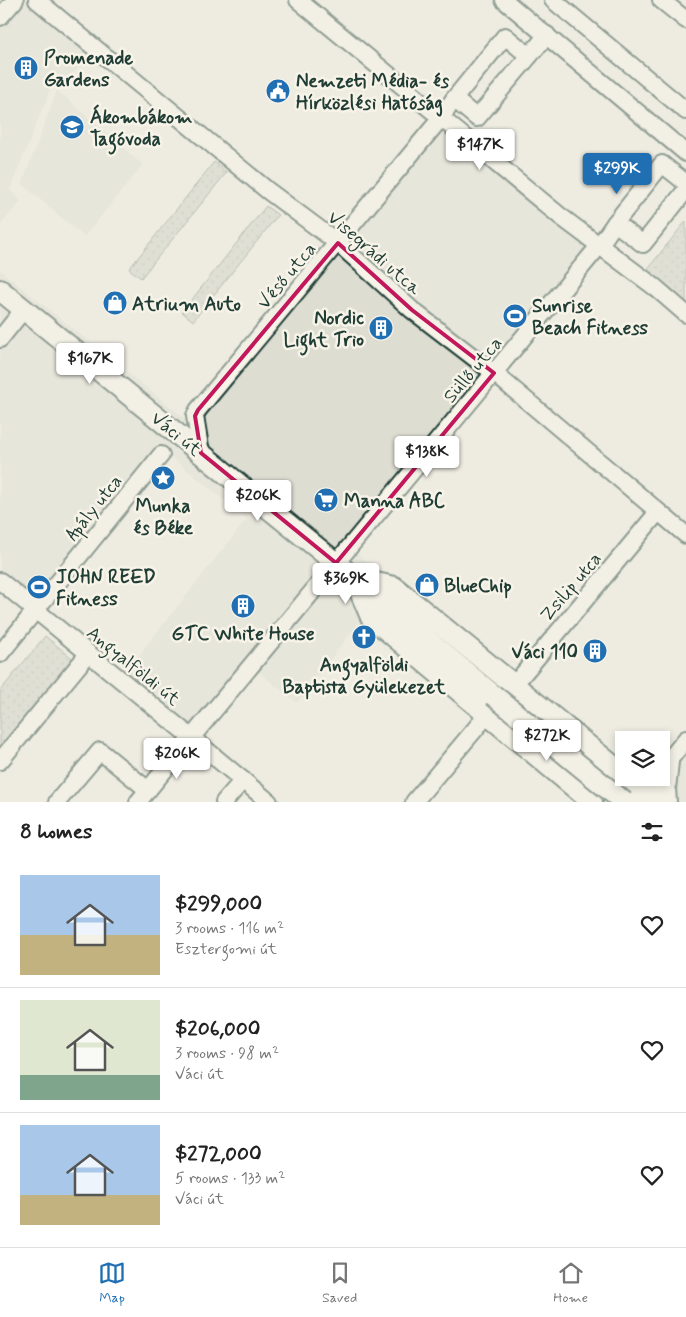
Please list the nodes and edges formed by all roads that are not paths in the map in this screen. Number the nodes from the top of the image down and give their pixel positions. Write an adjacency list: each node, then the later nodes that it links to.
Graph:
1 (15, 0): 8 (street)
2 (36, 0): 19 (street, Visegrádi utca)
3 (298, 0): 14 (street)
4 (504, 0): 7 (street)
5 (553, 0): 13 (street)
6 (661, 0): 9 (street)
7 (521, 5): 10 (street)
8 (0, 16)
9 (686, 20)
10 (547, 35): 11 (street); 15 (street)
11 (529, 56): 12 (street); 12 (street, Véső utca)
12 (454, 99): 14 (street, Véső utca)
13 (686, 111)
14 (442, 118): 19 (street, Véső utca); 20 (street)
15 (686, 153)
16 (686, 183): 18 (street, Süllő utca)
17 (686, 190): 18 (street)
18 (615, 222): 20 (street, Süllő utca)
19 (338, 243): 25 (street, Visegrádi utca); 26 (street, Véső utca)
20 (600, 246): 23 (street); 25 (street, Süllő utca)
21 (0, 290): 22 (main road, Váci út)
22 (24, 309): 24 (street); 26 (main road, Váci út)
23 (686, 314)
24 (0, 339)
25 (494, 373): 28 (street, Visegrádi utca); 30 (street, Süllő utca)
26 (201, 453): 30 (main road, Váci út)
27 (161, 456): 33 (street, Apály utca)
28 (658, 512): 29 (street, Visegrádi utca); 36 (street, Zsilip utca)
29 (686, 536)
30 (336, 563): 31 (main road, Váci út); 38 (street, Süllő utca)
31 (354, 578): 36 (main road, Váci út); 37 (main road, Váci út); 53 (main road, Váci út, bridge)
32 (0, 581): 33 (street, Angyalföldi út)
33 (36, 610): 34 (street, Apály utca); 35 (street, Angyalföldi út)
34 (0, 654)
35 (88, 654): 38 (street, Angyalföldi út); 41 (street)
36 (514, 685): 42 (main road, Váci út)
37 (487, 715): 50 (street); 51 (main road, Váci út)
38 (192, 738): 43 (street, Angyalföldi út); 46 (street, Süllő utca)
39 (686, 739): 40 (street)
40 (670, 759)
41 (0, 761)
42 (615, 769)
43 (243, 780): 48 (street); 49 (street, Angyalföldi út)
44 (624, 786): 52 (street)
45 (665, 786): 54 (main road)
46 (143, 796): 47 (street)
47 (57, 802)
48 (224, 802)
49 (269, 802)
50 (414, 802)
51 (592, 802)
52 (614, 802)
53 (624, 802)
54 (666, 802)

